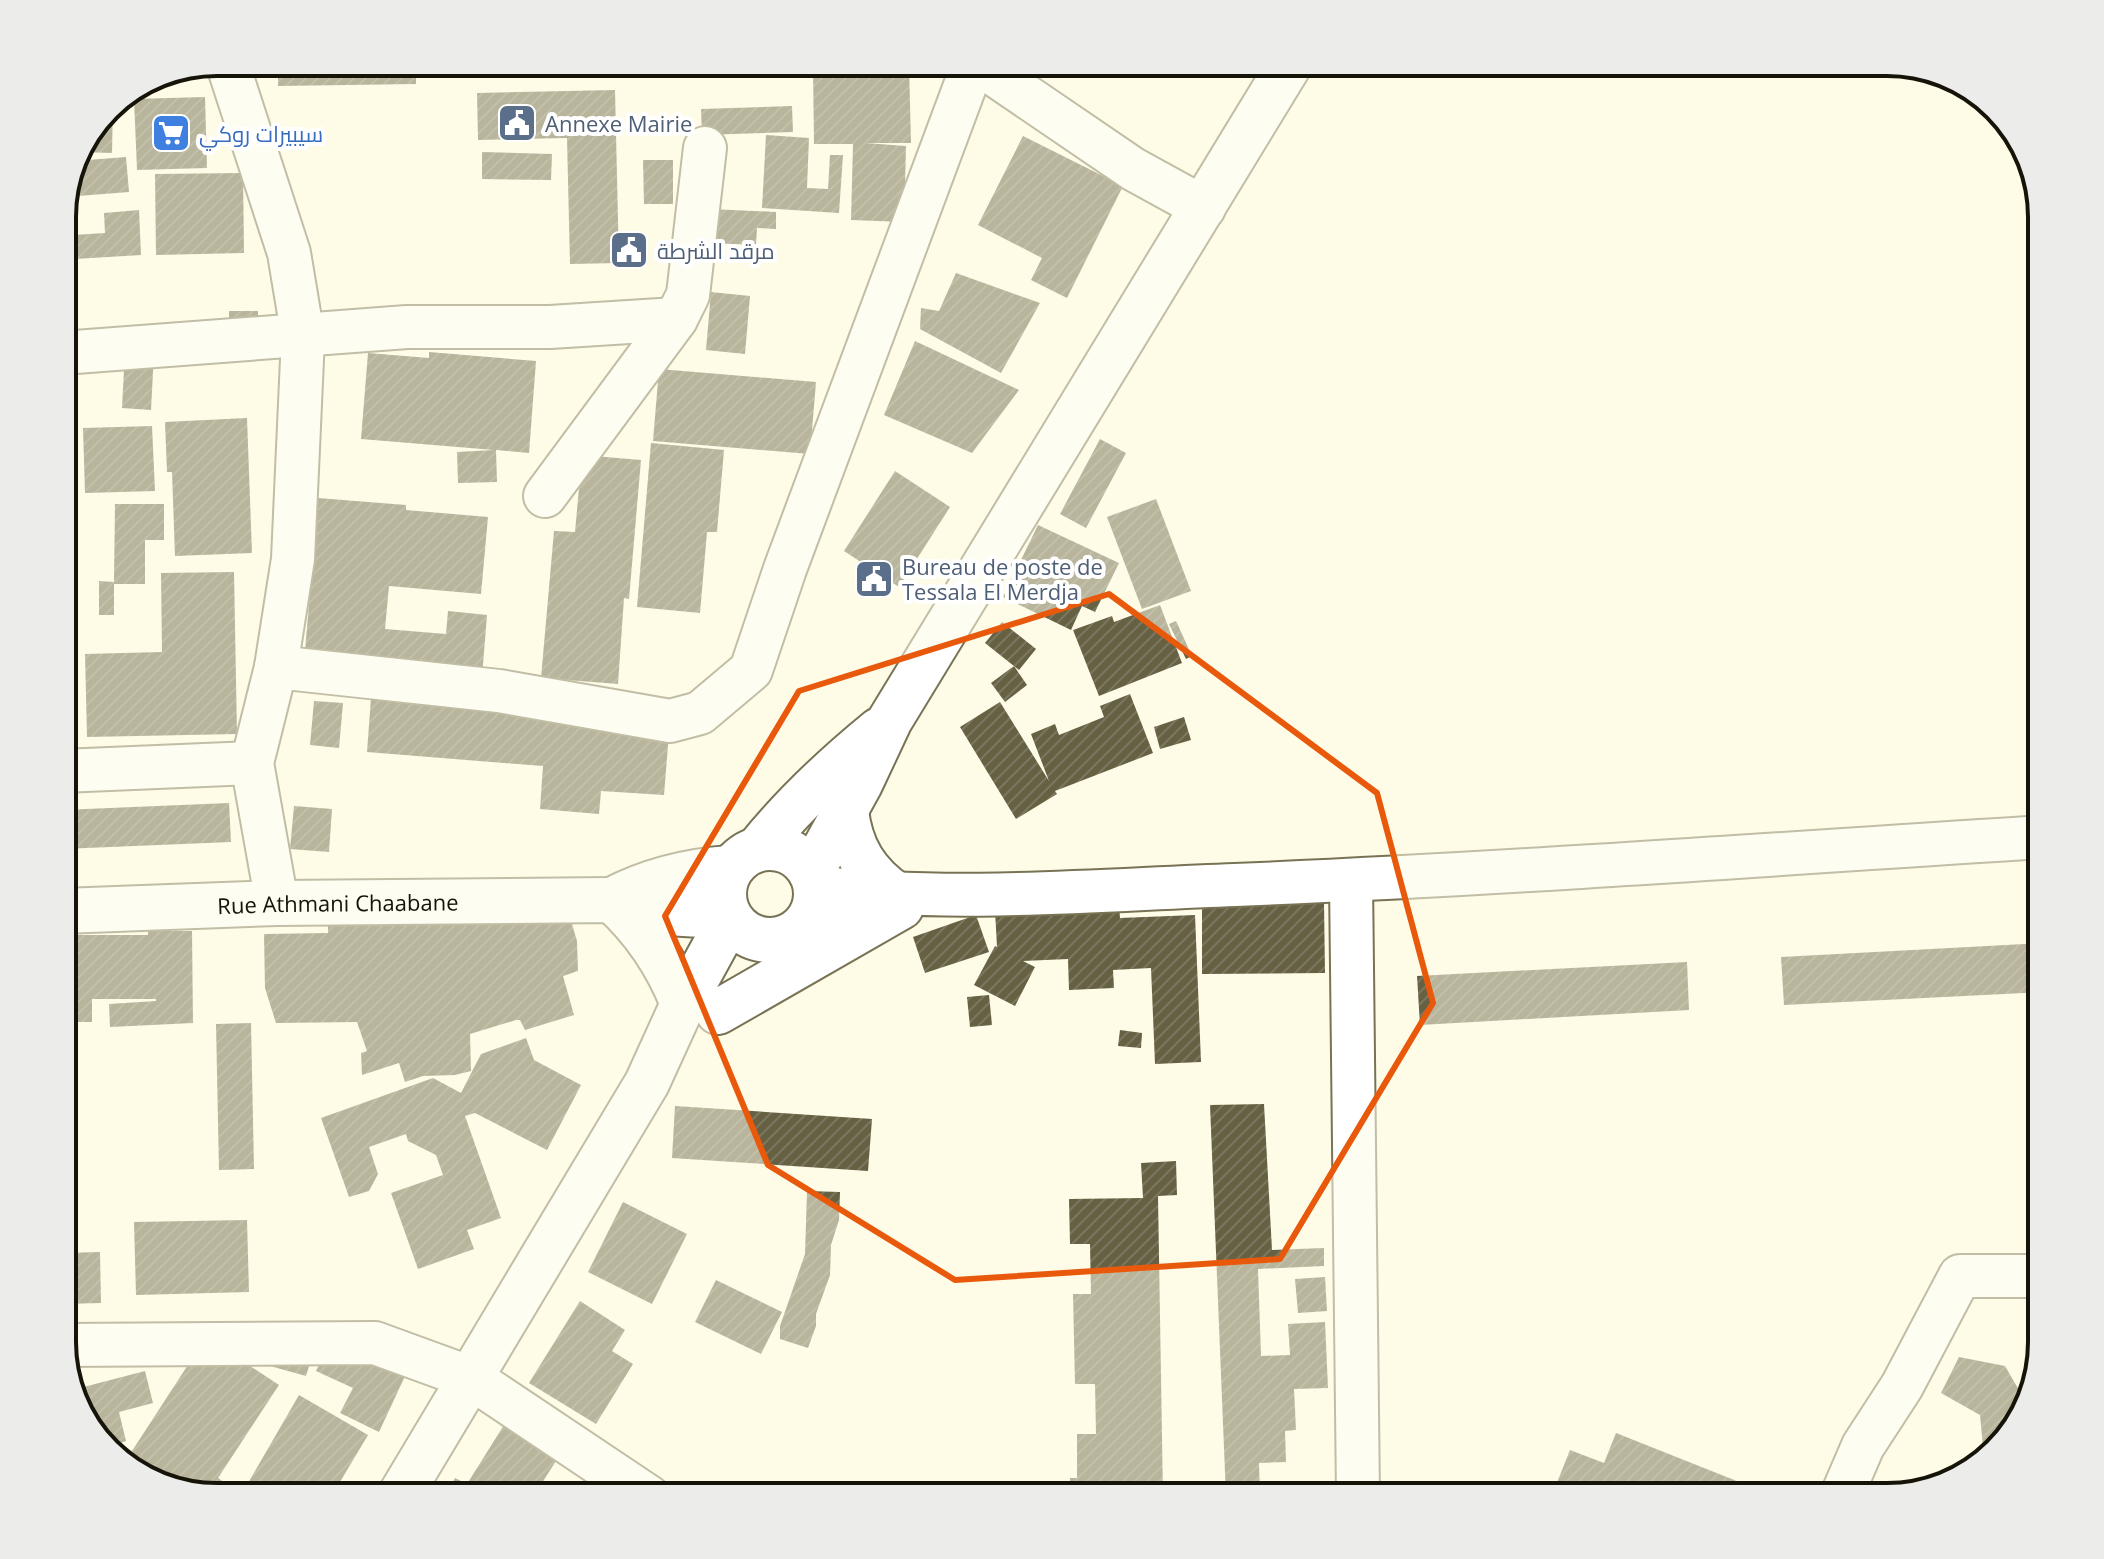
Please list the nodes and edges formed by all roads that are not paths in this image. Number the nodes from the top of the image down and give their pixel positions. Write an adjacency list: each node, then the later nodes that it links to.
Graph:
1 (232, 76): 8 (street)
2 (970, 76): 11 (street)
3 (996, 76): 6 (street)
4 (1283, 76): 6 (main road)
5 (705, 148): 7 (street)
6 (1204, 208): 12 (main road)
7 (676, 319): 8 (street); 10 (street)
8 (303, 337): 9 (street); 11 (street)
9 (76, 352)
10 (545, 496)
11 (276, 667): 13 (street)
12 (890, 720): 15 (main road); 17 (main road)
13 (252, 763): 14 (street); 22 (street)
14 (76, 770)
15 (846, 810): 18 (main road); 20 (main road)
16 (2028, 838): 19 (street)
17 (744, 859): 18 (main road); 21 (main road); 24 (main road)
18 (813, 880): 20 (street); 25 (main road)
19 (1351, 880): 20 (street); 34 (street)
20 (914, 899): 25 (street); 26 (main road)
21 (612, 900): 22 (main road, Rue Athmani Chaabane); 24 (main road); 26 (main road)
22 (277, 903): 23 (main road, Rue Athmani Chaabane)
23 (76, 910)
24 (729, 916): 25 (main road); 26 (main road)
25 (791, 933): 26 (main road)
26 (700, 1008): 31 (main road)
27 (2028, 1276): 35 (street)
28 (181, 1343): 29 (street); 30 (street); 31 (street)
29 (76, 1345)
30 (79, 1369)
31 (471, 1378): 32 (main road); 33 (street)
32 (407, 1483)
33 (628, 1483)
34 (1358, 1483)
35 (1847, 1483)

